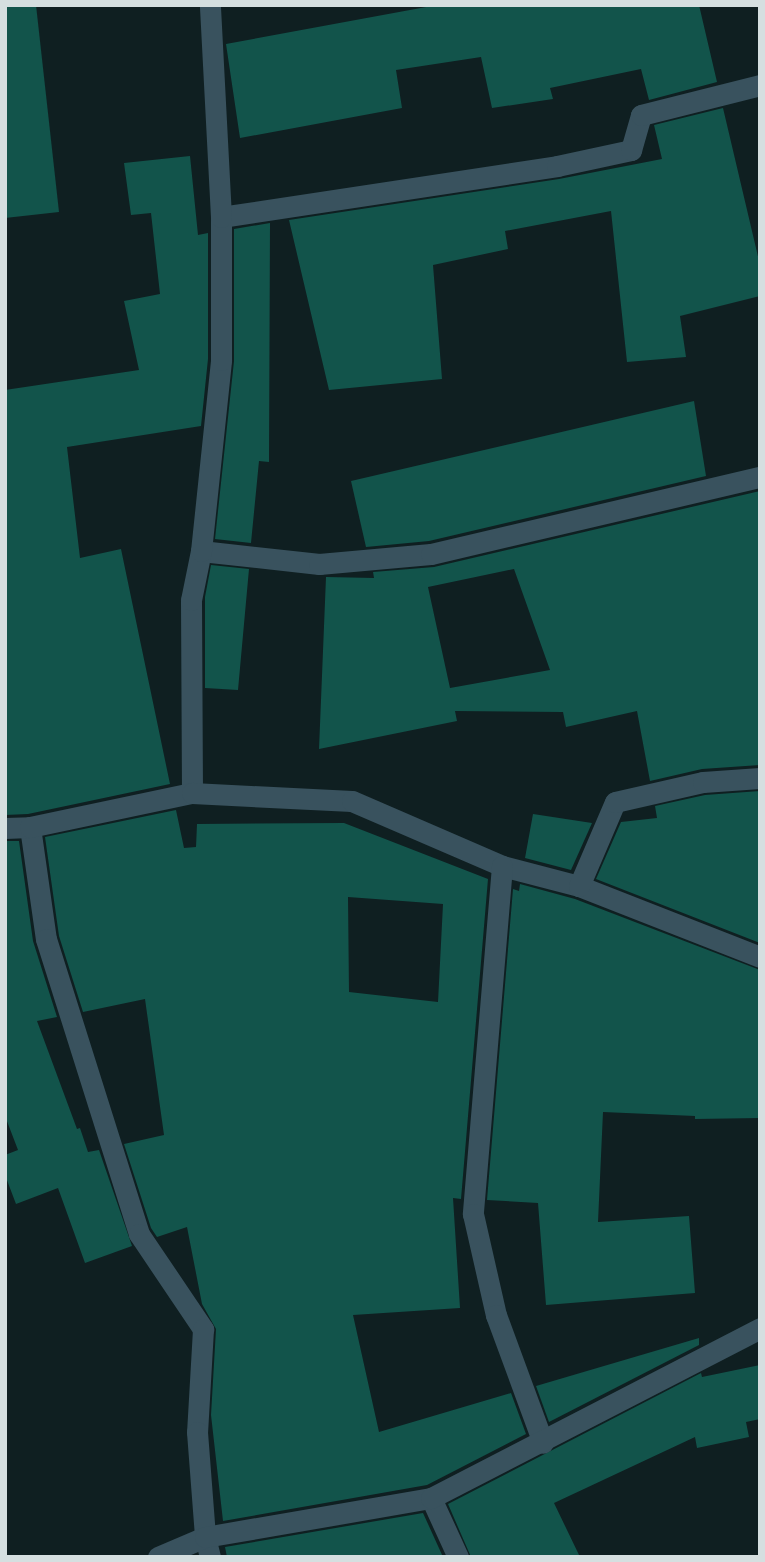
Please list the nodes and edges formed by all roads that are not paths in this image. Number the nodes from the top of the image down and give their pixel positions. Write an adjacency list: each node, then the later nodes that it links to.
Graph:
1 (210, 5): 3 (street)
2 (760, 85): 3 (street)
3 (221, 217): 5 (street)
4 (760, 477): 5 (street)
5 (201, 551): 7 (street)
6 (760, 778): 11 (street)
7 (192, 793): 8 (street); 10 (street)
8 (30, 827): 9 (street); 16 (street)
9 (5, 828)
10 (502, 866): 11 (street); 14 (street)
11 (579, 886): 12 (street)
12 (760, 957)
13 (760, 1328): 14 (street)
14 (542, 1443): 15 (street)
15 (432, 1498): 16 (street); 18 (street)
16 (208, 1547): 17 (street)
17 (159, 1557)
18 (458, 1557)

